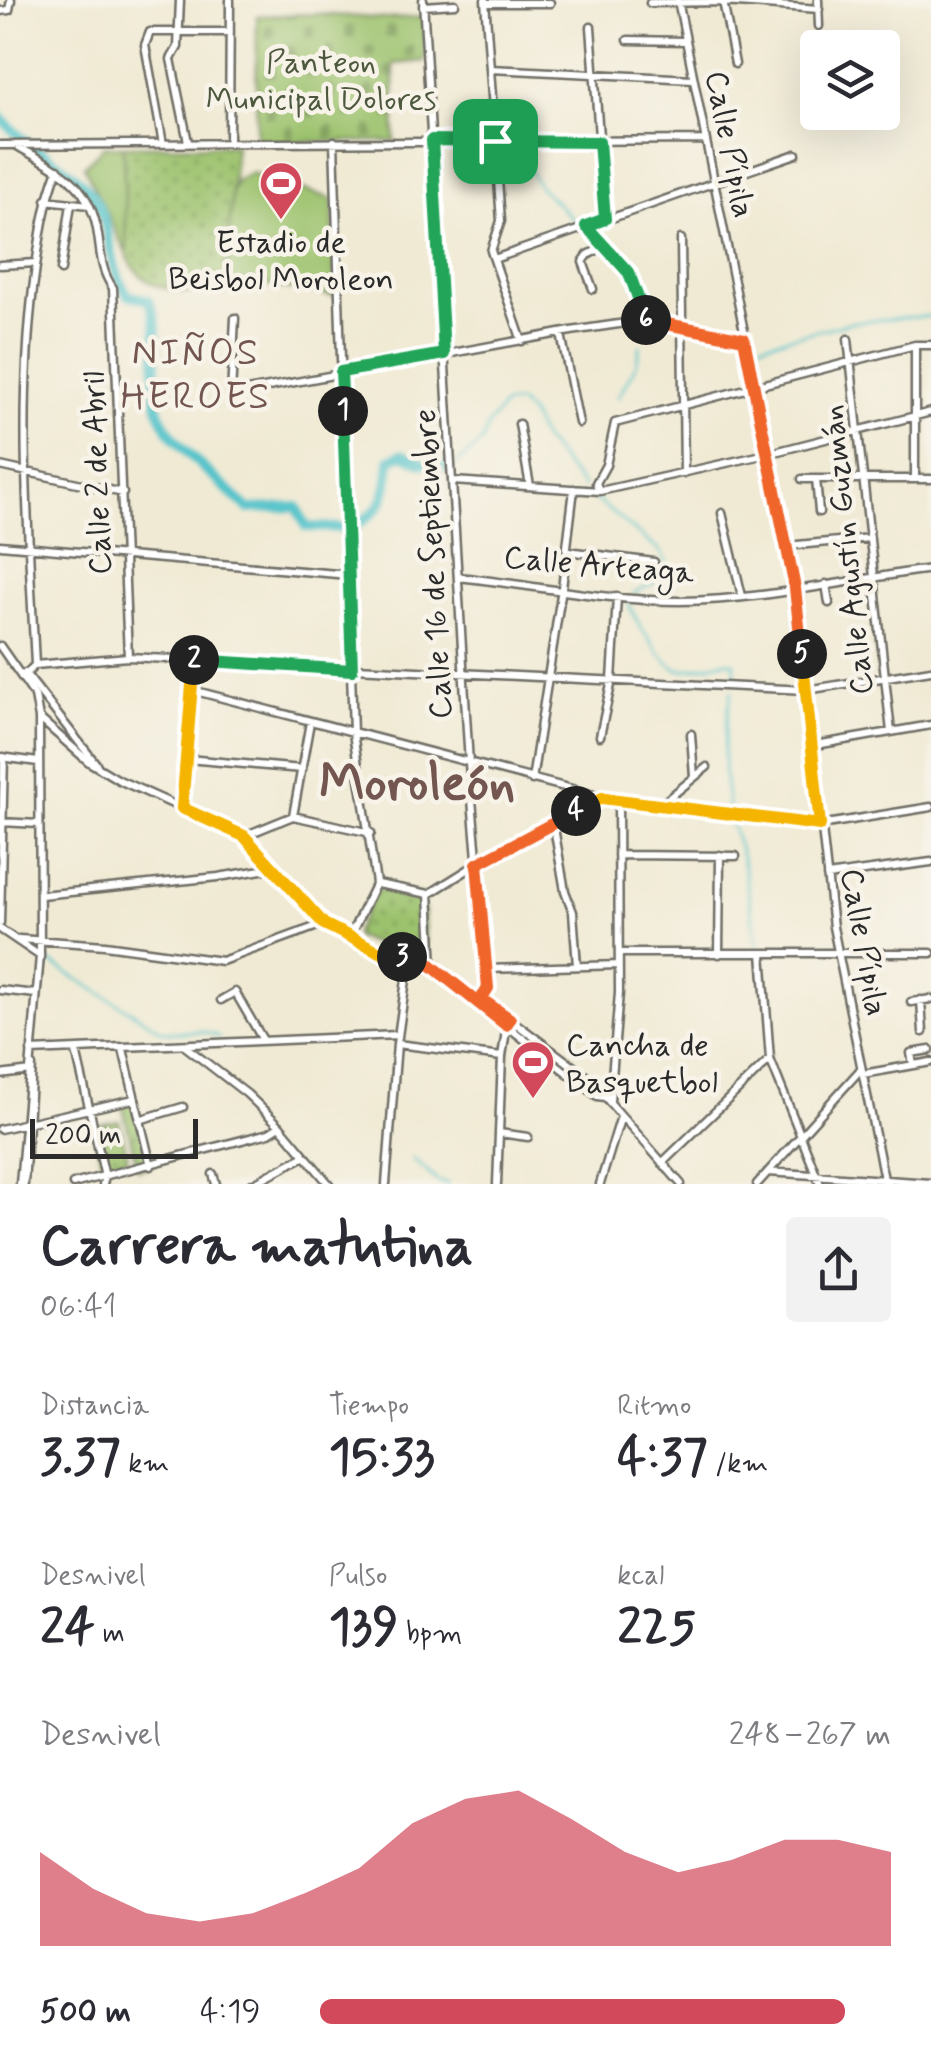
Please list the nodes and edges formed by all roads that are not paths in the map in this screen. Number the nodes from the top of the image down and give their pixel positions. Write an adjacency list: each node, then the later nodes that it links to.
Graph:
1 (11, 0): 12 (street)
2 (180, 0): 16 (street)
3 (230, 0): 17 (street)
4 (818, 0): 13 (street)
5 (723, 1): 7 (street); 13 (street); 20 (street)
6 (485, 2): 9 (street); 21 (street)
7 (679, 2): 10 (street); 19 (street, Calle Pípila)
8 (423, 3): 11 (street); 24 (street, Calle 16 de Septiembre)
9 (550, 3)
10 (650, 3)
11 (455, 4)
12 (0, 10)
13 (818, 10): 14 (street)
14 (819, 26)
15 (591, 27): 22 (street)
16 (180, 32): 17 (street); 28 (street); 31 (street)
17 (230, 32): 29 (street)
18 (628, 40): 19 (street)
19 (686, 41): 23 (street, Calle Pípila)
20 (734, 64)
21 (490, 69): 22 (street); 27 (street)
22 (594, 74): 23 (street); 30 (street)
23 (693, 79): 25 (street, Calle Pípila)
24 (432, 140): 26 (street); 27 (street); 58 (street, Calle 16 de Septiembre)
25 (704, 140): 30 (street); 36 (street, Calle Pípila)
26 (334, 141): 29 (street); 60 (street)
27 (495, 141): 30 (street); 44 (street)
28 (188, 142): 29 (street); 31 (street)
29 (229, 142)
30 (599, 142): 40 (street)
31 (163, 144): 33 (street)
32 (0, 145): 33 (street)
33 (17, 145): 35 (street)
34 (796, 154): 36 (street)
35 (58, 169): 37 (street); 39 (street)
36 (712, 183): 40 (street); 53 (street, Calle Pípila)
37 (46, 200): 38 (street); 46 (street)
38 (71, 204): 39 (street); 47 (street)
39 (90, 206): 81 (street, Calle 2 de Abril)
40 (605, 219): 41 (street)
41 (586, 226): 43 (street); 44 (street)
42 (680, 239): 51 (street)
43 (604, 246): 48 (street); 50 (street)
44 (494, 259): 55 (street)
45 (0, 264): 46 (street)
46 (36, 264): 70 (street)
47 (61, 270)
48 (593, 289)
49 (236, 318): 60 (street)
50 (646, 320): 51 (street); 52 (street)
51 (682, 326): 53 (street); 62 (street)
52 (561, 334): 55 (street); 65 (street)
53 (744, 339): 61 (street, Calle Pípila)
54 (848, 339): 59 (street, Calle Agustín Guzmán)
55 (522, 341): 58 (street)
56 (915, 345): 57 (street); 59 (street); 64 (street)
57 (931, 345)
58 (444, 354): 60 (street); 77 (street, Calle 16 de Septiembre)
59 (850, 362): 61 (street); 67 (street, Calle Agustín Guzmán)
60 (341, 372): 92 (street)
61 (753, 387): 62 (street); 68 (street, Calle Pípila)
62 (683, 404): 71 (street); 80 (street)
63 (931, 412): 64 (street)
64 (916, 416): 67 (street); 75 (street)
65 (579, 423)
66 (519, 424): 78 (street)
67 (858, 432): 68 (street); 72 (street, Calle Agustín Guzmán)
68 (767, 454): 71 (street); 86 (street, Calle Pípila)
69 (0, 466): 70 (street)
70 (26, 472): 81 (street); 87 (street)
71 (684, 473): 80 (street)
72 (863, 478): 74 (street); 75 (street); 84 (street, Calle Agustín Guzmán)
73 (802, 479): 74 (street)
74 (816, 479): 82 (street)
75 (915, 479): 76 (street)
76 (931, 479)
77 (453, 481): 78 (street); 93 (street, Calle 16 de Septiembre)
78 (530, 486): 79 (street)
79 (578, 489): 80 (street); 88 (street)
80 (598, 491)
81 (122, 493): 89 (street, Calle 2 de Abril)
82 (819, 512)
83 (722, 513): 99 (street)
84 (870, 538): 86 (street); 94 (street, Calle Agustín Guzmán)
85 (0, 546): 87 (street)
86 (787, 546): 97 (street, Calle Pípila)
87 (30, 548): 89 (street); 105 (street)
88 (567, 551): 90 (street); 96 (street)
89 (125, 555): 92 (street); 102 (street, Calle 2 de Abril)
90 (654, 562)
91 (931, 569): 94 (street, Calle Arteaga)
92 (349, 575): 106 (street)
93 (459, 577): 96 (street, Calle Arteaga); 109 (street, Calle 16 de Septiembre)
94 (874, 577): 95 (street, Calle Arteaga); 111 (street, Calle Agustín Guzmán)
95 (826, 584): 97 (street, Calle Arteaga); 100 (street)
96 (562, 588): 98 (street, Calle Arteaga); 110 (street)
97 (795, 588): 99 (street, Calle Arteaga); 114 (street, Calle Pípila)
98 (617, 596): 99 (street, Calle Arteaga); 112 (street)
99 (742, 596)
100 (829, 603)
101 (0, 646): 108 (street)
102 (128, 657): 103 (street); 105 (street)
103 (194, 658): 106 (street); 113 (street)
104 (0, 662): 108 (street)
105 (35, 666): 108 (street)
106 (352, 670): 109 (street); 121 (street)
107 (931, 670): 111 (street)
108 (20, 672): 115 (street); 116 (street)
109 (464, 674): 110 (street); 128 (street, Calle 16 de Septiembre)
110 (548, 677): 112 (street); 133 (street)
111 (885, 678): 114 (street); 120 (street, Calle Agustín Guzmán)
112 (612, 680): 114 (street); 123 (street)
113 (192, 690): 118 (street); 126 (street)
114 (806, 690): 124 (street, Calle Pípila)
115 (46, 700): 116 (street); 129 (street)
116 (38, 707): 117 (street)
117 (38, 718): 127 (street); 129 (street)
118 (310, 722): 121 (street); 131 (street)
119 (931, 726): 120 (street)
120 (891, 732): 124 (street)
121 (354, 733): 128 (street); 144 (street)
122 (692, 734): 132 (street)
123 (600, 736)
124 (810, 746): 143 (street, Calle Pípila)
125 (2, 757): 127 (street); 140 (street)
126 (186, 759): 131 (street); 138 (street)
127 (38, 762): 142 (street)
128 (469, 764): 133 (street); 150 (street, Calle 16 de Septiembre)
129 (98, 766): 138 (street)
130 (707, 766): 132 (street)
131 (302, 769): 139 (street)
132 (694, 778): 136 (street)
133 (532, 780): 134 (street)
134 (602, 798): 135 (street); 141 (street)
135 (618, 801): 136 (street); 146 (street)
136 (657, 807): 143 (street)
137 (931, 807): 143 (street)
138 (182, 808): 145 (street)
139 (293, 816): 144 (street); 145 (street)
140 (1, 822): 142 (street); 157 (street)
141 (553, 822): 150 (street); 169 (street)
142 (38, 824): 155 (street)
143 (820, 825): 152 (street, Calle Pípila)
144 (371, 833): 153 (street)
145 (244, 836): 151 (street)
146 (618, 855): 147 (street); 161 (street)
147 (720, 856): 148 (street); 164 (street)
148 (736, 856)
149 (931, 862): 152 (street)
150 (477, 864): 154 (street); 171 (street, Calle 16 de Septiembre)
151 (276, 868): 155 (street); 156 (street)
152 (827, 876): 165 (street, Calle Pípila)
153 (376, 884): 154 (street); 158 (street)
154 (430, 894): 168 (street)
155 (41, 895): 160 (street)
156 (324, 924): 158 (street); 160 (street)
157 (0, 926): 159 (street)
158 (350, 938): 167 (street)
159 (19, 939): 160 (street); 166 (street)
160 (41, 940): 166 (street)
161 (619, 953): 164 (street); 170 (street)
162 (762, 953): 164 (street); 165 (street); 189 (street)
163 (931, 953): 165 (street)
164 (719, 954)
165 (838, 954): 191 (street, Calle Pípila)
166 (40, 956): 173 (street)
167 (410, 958): 168 (street); 181 (street)
168 (433, 966): 175 (street)
169 (578, 966): 170 (street); 171 (street)
170 (619, 966): 194 (street)
171 (486, 969): 175 (street, Calle 16 de Septiembre)
172 (0, 990): 173 (street)
173 (36, 994): 186 (street)
174 (221, 1000): 182 (street)
175 (478, 1000): 179 (street)
176 (921, 1000): 177 (street); 178 (street); 180 (street)
177 (931, 1000)
178 (910, 1002)
179 (508, 1022): 188 (street); 194 (street)
180 (923, 1032)
181 (398, 1039): 182 (street); 188 (street); 219 (street)
182 (263, 1040): 183 (street)
183 (186, 1046): 184 (street); 200 (street)
184 (123, 1049): 185 (street); 193 (street)
185 (76, 1050): 186 (street); 196 (street)
186 (31, 1054): 190 (street)
187 (931, 1055): 191 (street)
188 (502, 1057): 202 (street)
189 (770, 1058): 203 (street); 206 (street)
190 (30, 1071): 192 (street); 199 (street)
191 (863, 1071): 203 (street); 212 (street, Calle Pípila)
192 (0, 1075)
193 (134, 1099): 196 (street); 198 (street)
194 (608, 1099): 197 (street)
195 (183, 1107): 198 (street)
196 (89, 1108): 199 (street); 211 (street)
197 (621, 1114): 206 (street); 221 (street)
198 (139, 1120): 207 (street)
199 (26, 1123): 201 (street); 214 (street)
200 (280, 1126): 205 (street); 207 (street)
201 (0, 1128)
202 (499, 1133): 204 (street); 220 (street)
203 (800, 1136): 208 (street); 210 (street)
204 (528, 1137)
205 (305, 1156): 217 (street); 218 (street)
206 (662, 1163): 222 (street)
207 (151, 1166): 211 (street)
208 (768, 1172): 210 (street); 223 (street)
209 (213, 1174): 216 (street)
210 (818, 1180): 212 (street)
211 (104, 1181): 215 (street)
212 (885, 1181): 213 (street)
213 (931, 1183)
214 (22, 1184)
215 (73, 1184)
216 (216, 1184)
217 (252, 1184)
218 (329, 1184)
219 (386, 1184)
220 (498, 1184)
221 (600, 1184)
222 (681, 1184)
223 (757, 1184)

